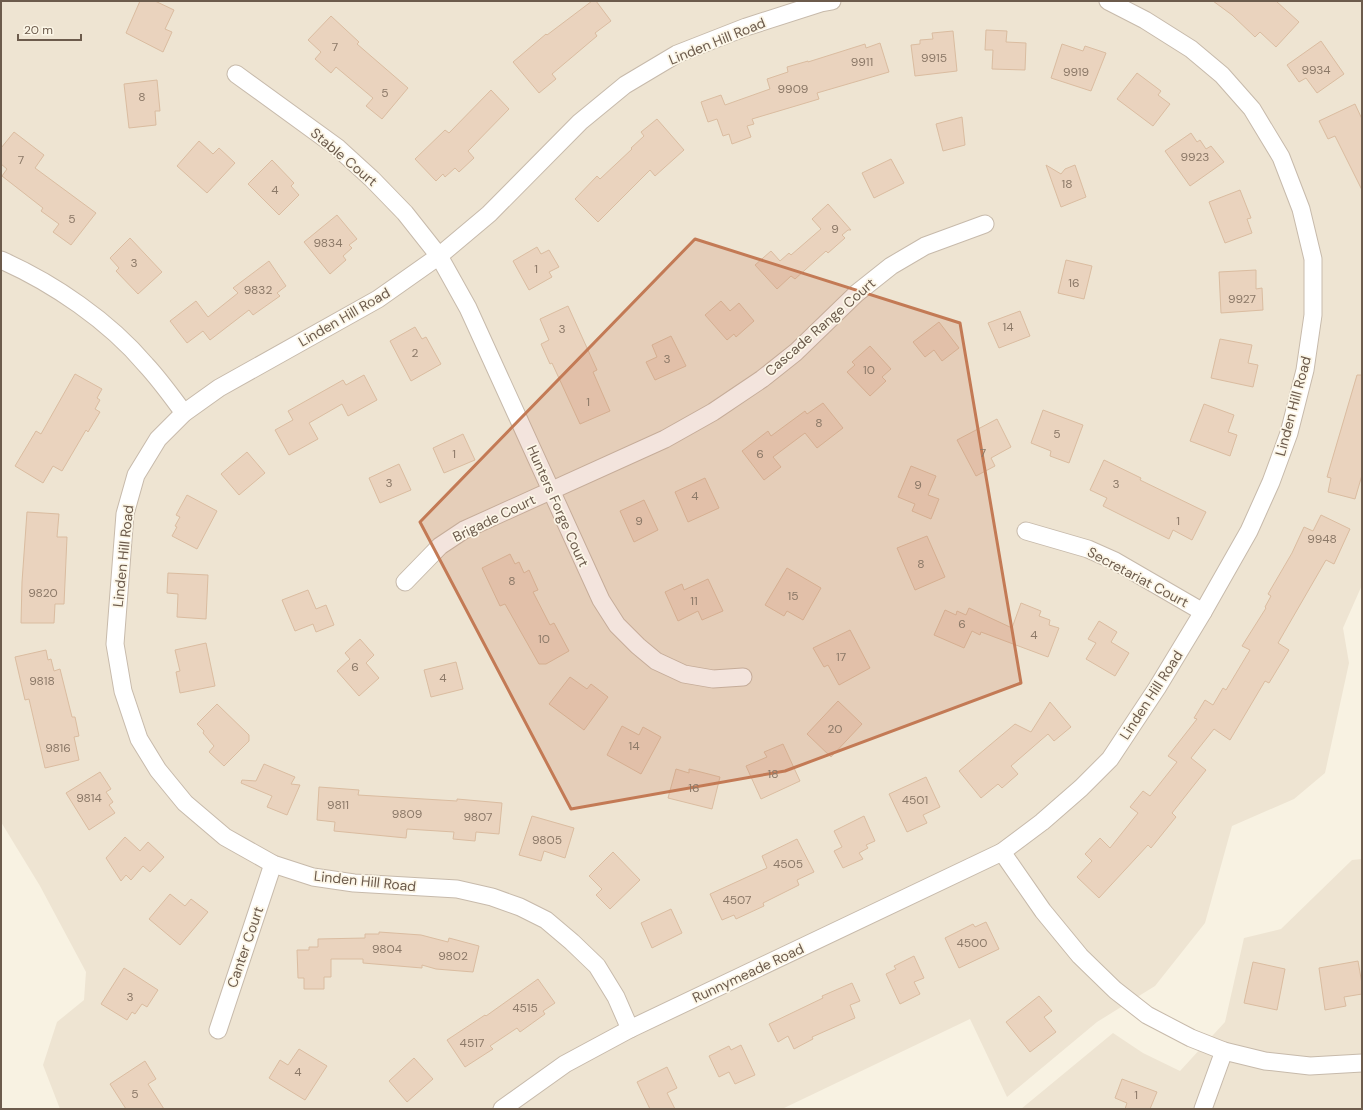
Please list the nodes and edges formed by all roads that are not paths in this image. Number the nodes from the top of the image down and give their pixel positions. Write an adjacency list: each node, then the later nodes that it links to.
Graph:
1 (832, 1): 5 (street, Linden Hill Road)
2 (1108, 1): 11 (street, Linden Hill Road)
3 (236, 74): 5 (street, Stable Court)
4 (985, 224): 8 (street, Cascade Range Court)
5 (439, 256): 7 (street, Linden Hill Road); 8 (street, Hunters Forge Court)
6 (1, 260): 7 (street)
7 (184, 413): 14 (street, Linden Hill Road)
8 (551, 490): 10 (street, Brigade Court); 12 (street, Hunters Forge Court)
9 (1026, 531): 11 (street, Secretariat Court)
10 (405, 582)
11 (1203, 612): 13 (street, Linden Hill Road)
12 (743, 678)
13 (1002, 852): 15 (street, Runnymeade Road); 17 (street)
14 (273, 864): 15 (street, Linden Hill Road); 16 (street, Canter Court)
15 (630, 1029): 19 (street, Runnymeade Road)
16 (218, 1030)
17 (1224, 1050): 18 (street); 20 (street)
18 (1362, 1063)
19 (502, 1109)
20 (1203, 1109)

